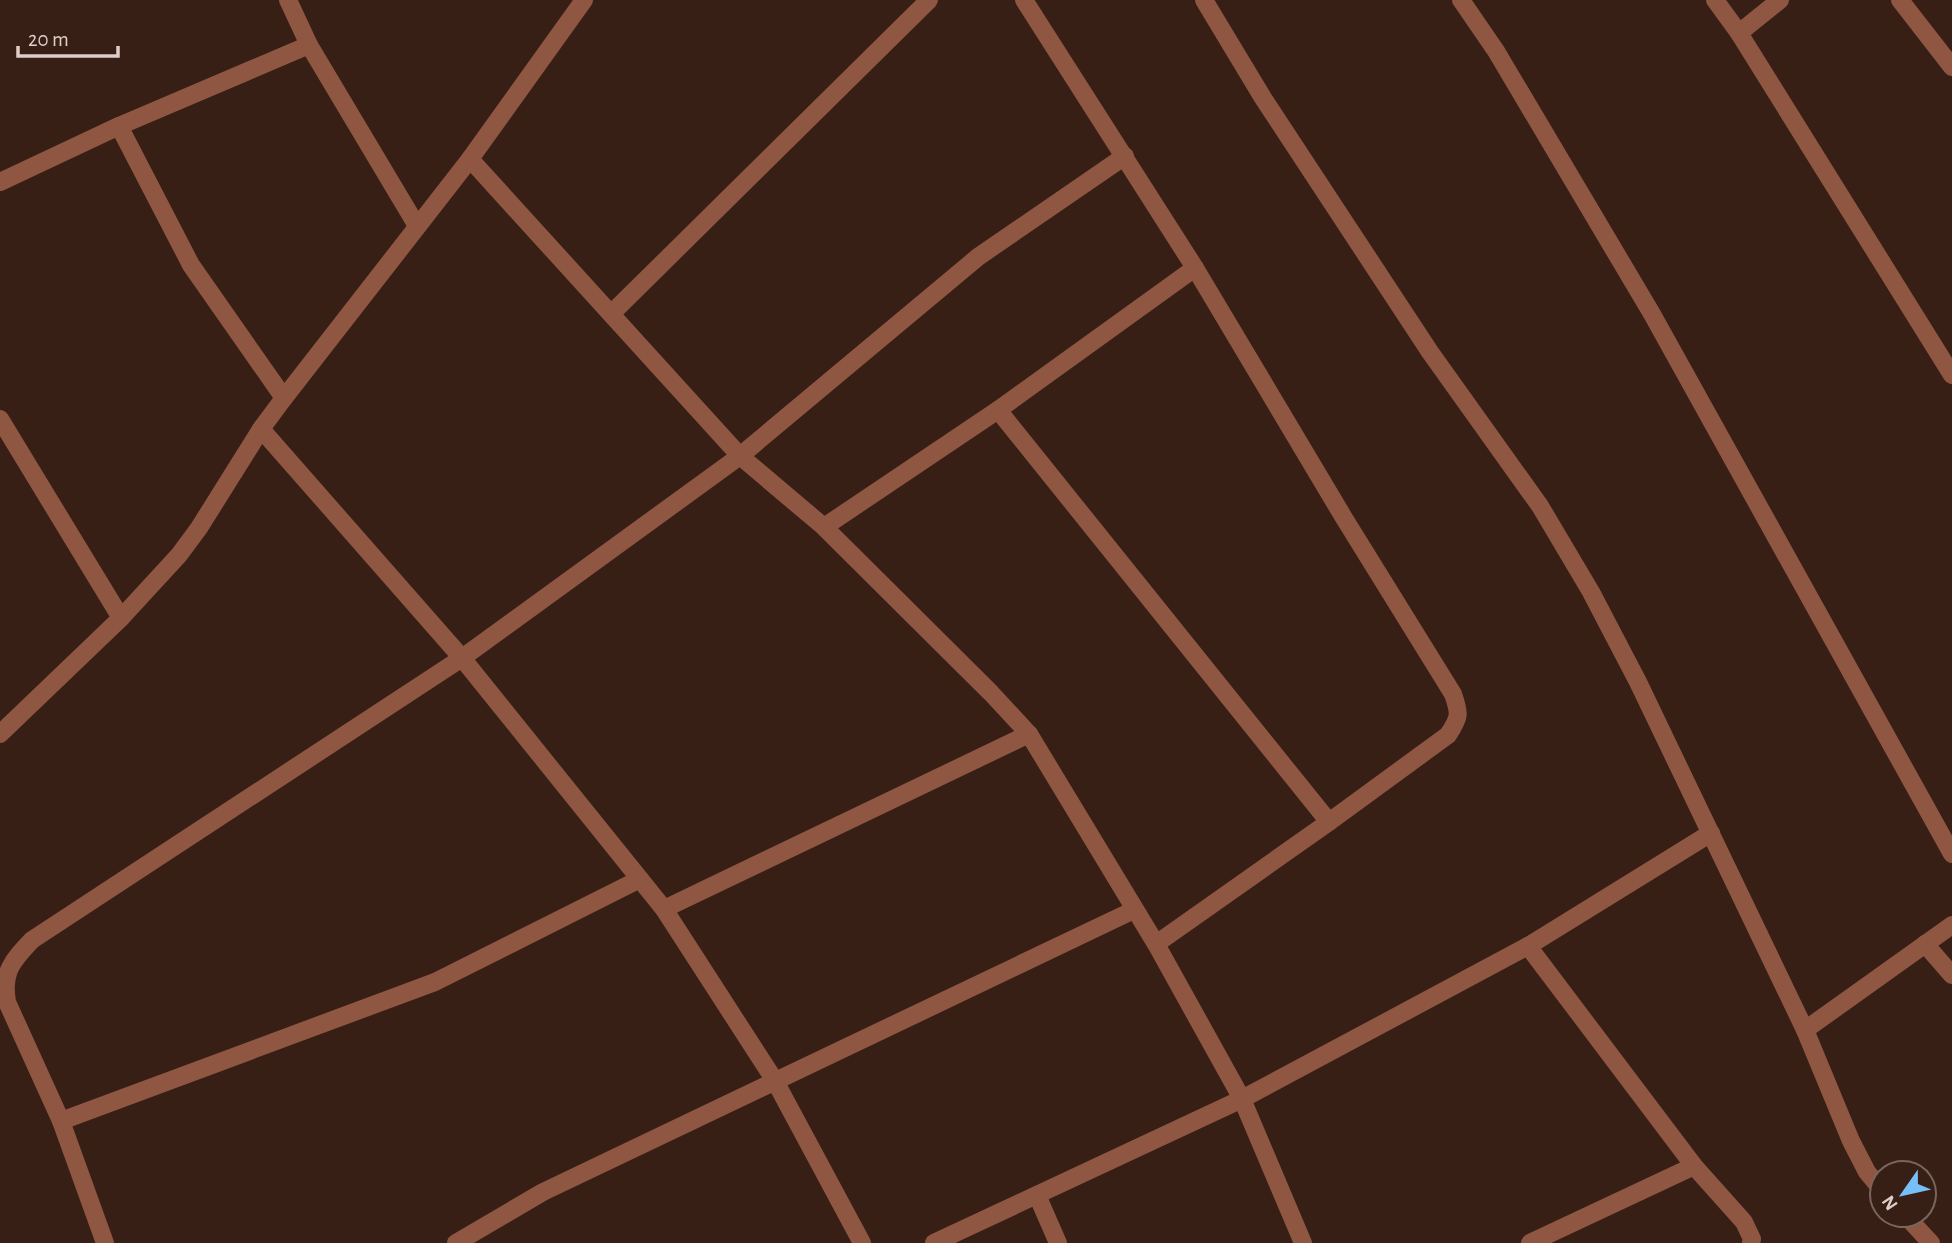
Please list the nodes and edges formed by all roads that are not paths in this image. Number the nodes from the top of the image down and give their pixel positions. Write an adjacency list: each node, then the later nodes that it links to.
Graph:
1 (288, 0): 11 (street)
2 (584, 0): 15 (street)
3 (929, 0): 19 (street)
4 (1024, 0): 14 (street)
5 (1204, 0): 32 (street)
6 (1461, 0): 33 (street)
7 (1716, 0): 10 (street)
8 (1780, 0): 10 (street)
9 (1900, 0): 12 (street)
10 (1739, 33): 20 (street)
11 (309, 45): 13 (street); 17 (street)
12 (1952, 66)
13 (119, 126): 16 (street); 21 (street)
14 (1125, 156): 18 (street); 25 (street)
15 (470, 159): 17 (street); 19 (street)
16 (0, 182)
17 (417, 226): 21 (street)
18 (1195, 268): 22 (street); 31 (street)
19 (612, 313): 25 (street)
20 (1952, 375)
21 (284, 398): 24 (street)
22 (998, 410): 26 (street); 31 (street)
23 (0, 419): 27 (street)
24 (261, 429): 27 (street); 28 (street)
25 (740, 456): 26 (street); 28 (street)
26 (824, 527): 30 (street)
27 (121, 618): 29 (street)
28 (462, 658): 34 (street); 45 (street)
29 (0, 734)
30 (1029, 734): 35 (street); 36 (street)
31 (1329, 822): 38 (street)
32 (1711, 833): 40 (street); 42 (street)
33 (1952, 854)
34 (640, 879): 35 (street); 45 (street)
35 (664, 909): 43 (street)
36 (1134, 910): 38 (street); 43 (street)
37 (1952, 925): 39 (street)
38 (1156, 944): 44 (street)
39 (1925, 944): 41 (street); 42 (street)
40 (1528, 946): 44 (street); 46 (street)
41 (1952, 975)
42 (1805, 1030): 47 (street)
43 (775, 1081): 51 (street); 52 (street)
44 (1242, 1099): 48 (street); 55 (street)
45 (61, 1121): 50 (street)
46 (1694, 1166): 56 (street); 57 (street)
47 (1868, 1173)
48 (1037, 1195): 53 (street); 54 (street)
49 (1918, 1229): 58 (street)
50 (105, 1243)
51 (456, 1243)
52 (862, 1243)
53 (934, 1243)
54 (1058, 1243)
55 (1303, 1243)
56 (1530, 1243)
57 (1751, 1243)
58 (1931, 1243)

